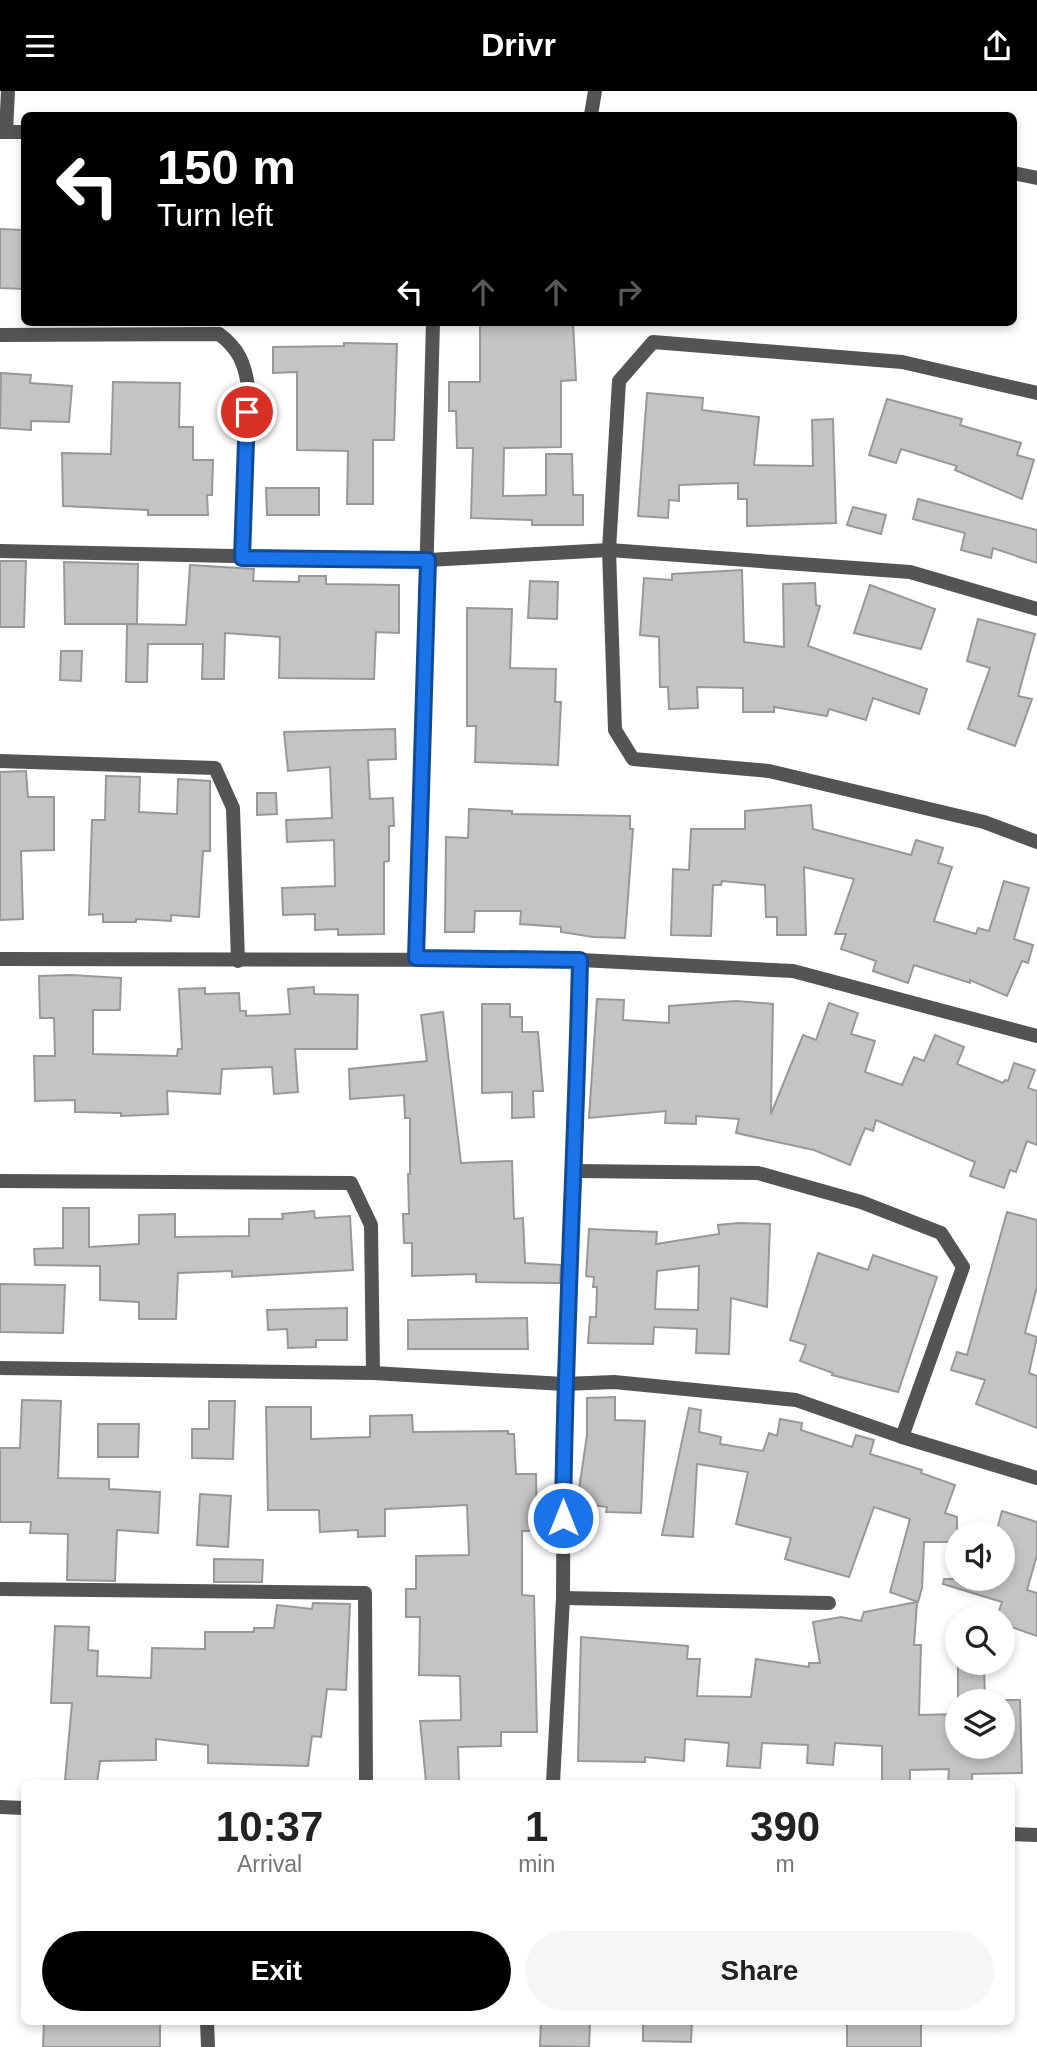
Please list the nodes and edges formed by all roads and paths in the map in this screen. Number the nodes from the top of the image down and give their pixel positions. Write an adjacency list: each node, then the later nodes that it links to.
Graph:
1 (8, 91): 4 (street)
2 (595, 91): 3 (street)
3 (592, 112)
4 (3, 132): 5 (street)
5 (21, 132)
6 (1017, 174): 7 (street)
7 (1037, 178)
8 (433, 326): 14 (street)
9 (0, 335): 13 (street)
10 (1037, 393): 11 (street)
11 (609, 550): 14 (street); 15 (street); 17 (street)
12 (0, 551): 13 (street)
13 (242, 558): 14 (street)
14 (428, 560): 18 (street)
15 (1037, 609)
16 (0, 761): 21 (street)
17 (1037, 842)
18 (416, 958): 20 (street); 21 (street)
19 (0, 959): 21 (street)
20 (580, 960): 22 (street); 23 (street)
21 (238, 961)
22 (1037, 1036)
23 (575, 1171): 27 (street); 28 (street)
24 (0, 1181): 26 (street)
25 (0, 1368): 26 (street)
26 (373, 1373): 27 (street)
27 (564, 1384): 28 (street); 31 (street)
28 (902, 1437): 29 (street)
29 (1037, 1478)
30 (0, 1588): 33 (street)
31 (563, 1598): 32 (street); 34 (street)
32 (829, 1603)
33 (366, 1780)
34 (554, 1780)
35 (0, 1807): 36 (street)
36 (21, 1808)
37 (1015, 1834): 38 (street)
38 (1037, 1835)
39 (207, 2025): 40 (street)
40 (208, 2047)

